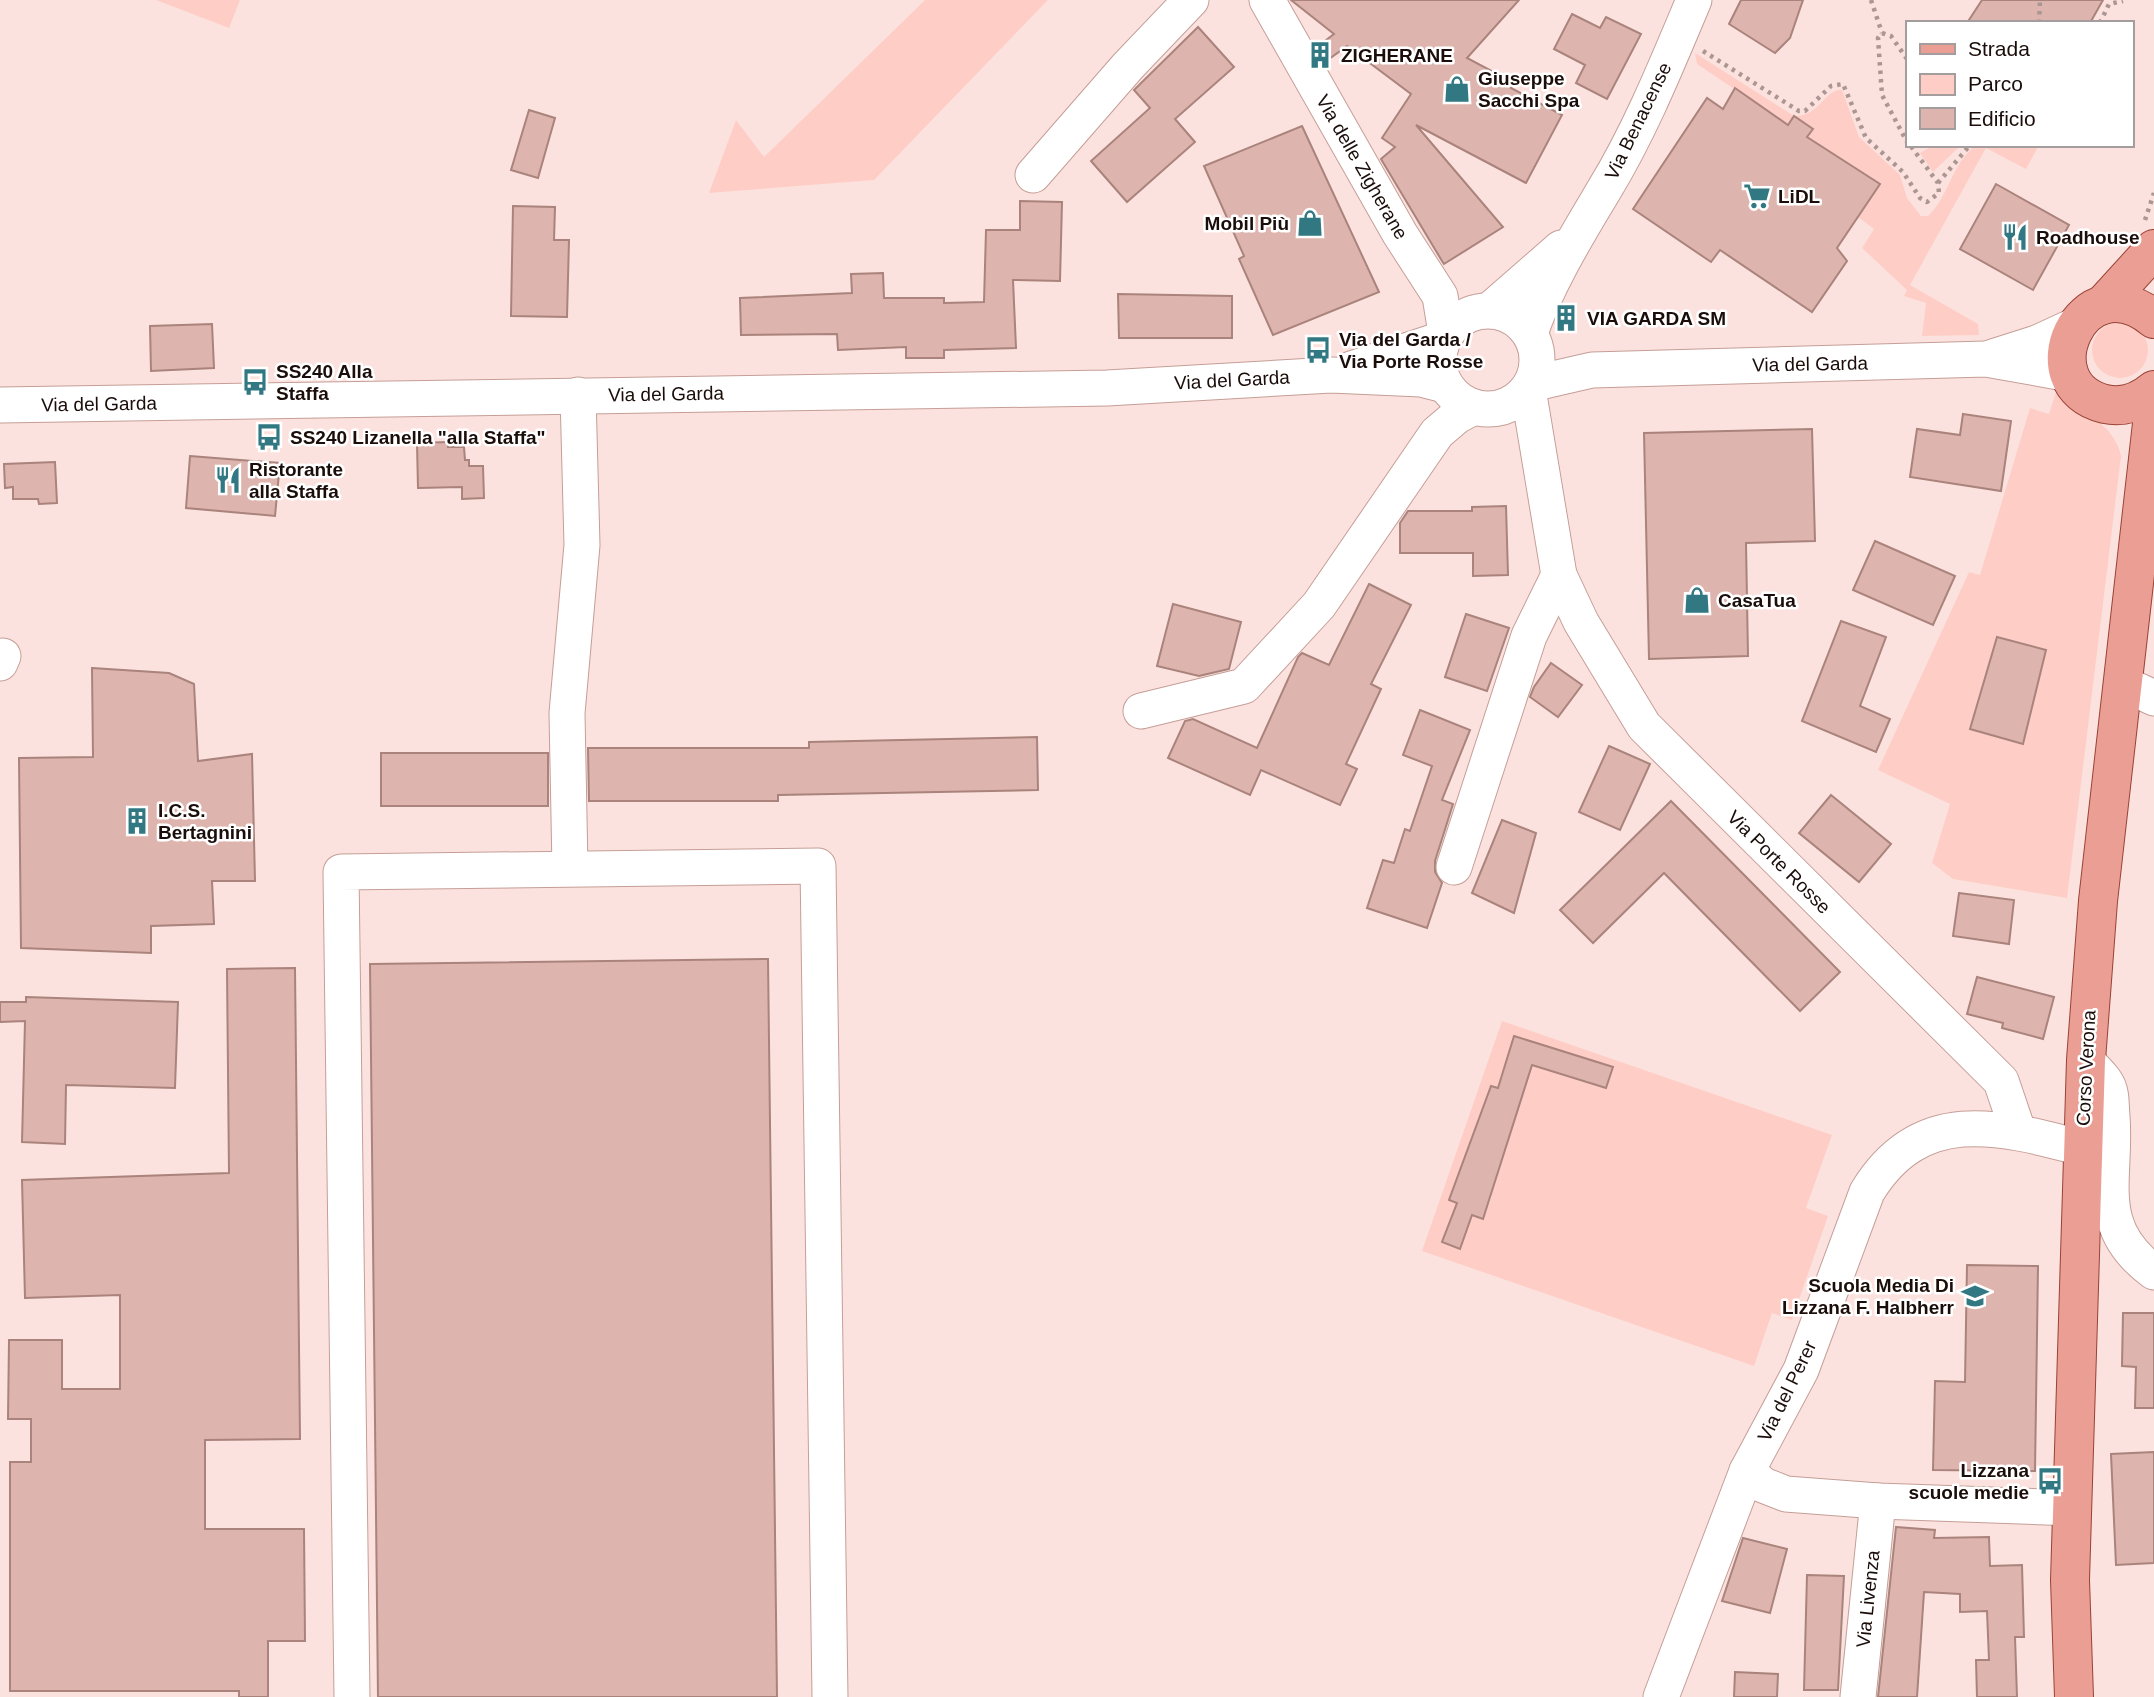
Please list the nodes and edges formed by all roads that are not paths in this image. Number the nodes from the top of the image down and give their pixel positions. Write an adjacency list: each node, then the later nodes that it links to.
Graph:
1 (1191, 0): 4 (street)
2 (1267, 0): 9 (street, Via delle Zigherane)
3 (1694, 0): 5 (street, Via Benacense)
4 (1034, 175)
5 (1574, 237): 9 (street); 10 (street)
6 (2154, 249): 7 (main road)
7 (2088, 316): 8 (main road); 11 (street, Via del Garda); 13 (main road)
8 (2154, 319)
9 (1462, 324): 10 (street); 14 (street, Via del Garda); 16 (street)
10 (1533, 341): 12 (street, Via del Garda); 16 (street)
11 (1986, 359): 12 (street, Via del Garda); 13 (street, Via del Garda)
12 (1592, 370): 16 (street, Via del Garda)
13 (2070, 374): 19 (main road)
14 (1331, 375): 16 (street, Via del Garda); 17 (street, Via del Garda)
15 (2154, 390): 19 (main road)
16 (1488, 393): 21 (street, Via Porte Rosse); 23 (street)
17 (578, 395): 18 (street, Via del Garda); 25 (street)
18 (0, 405)
19 (2113, 406): 20 (main road)
20 (2151, 423): 22 (main road, Corso Verona)
21 (1559, 575): 24 (street); 27 (street, Via Porte Rosse)
22 (2138, 690): 26 (main road, Corso Verona)
23 (1141, 711)
24 (1454, 867)
25 (569, 868): 33 (street); 34 (street)
26 (2086, 1060): 28 (main road, Corso Verona); 29 (street)
27 (2018, 1131): 28 (street, Via del Perer); 30 (street, Via del Perer)
28 (2082, 1148): 32 (main road, Corso Verona)
29 (2154, 1272)
30 (1747, 1471): 31 (street); 35 (street, Via del Perer)
31 (1878, 1501): 32 (street); 36 (street, Via Livenza)
32 (2073, 1508): 37 (main road, Corso Verona)
33 (352, 1697)
34 (830, 1697)
35 (1661, 1697)
36 (1858, 1697)
37 (2074, 1697)

